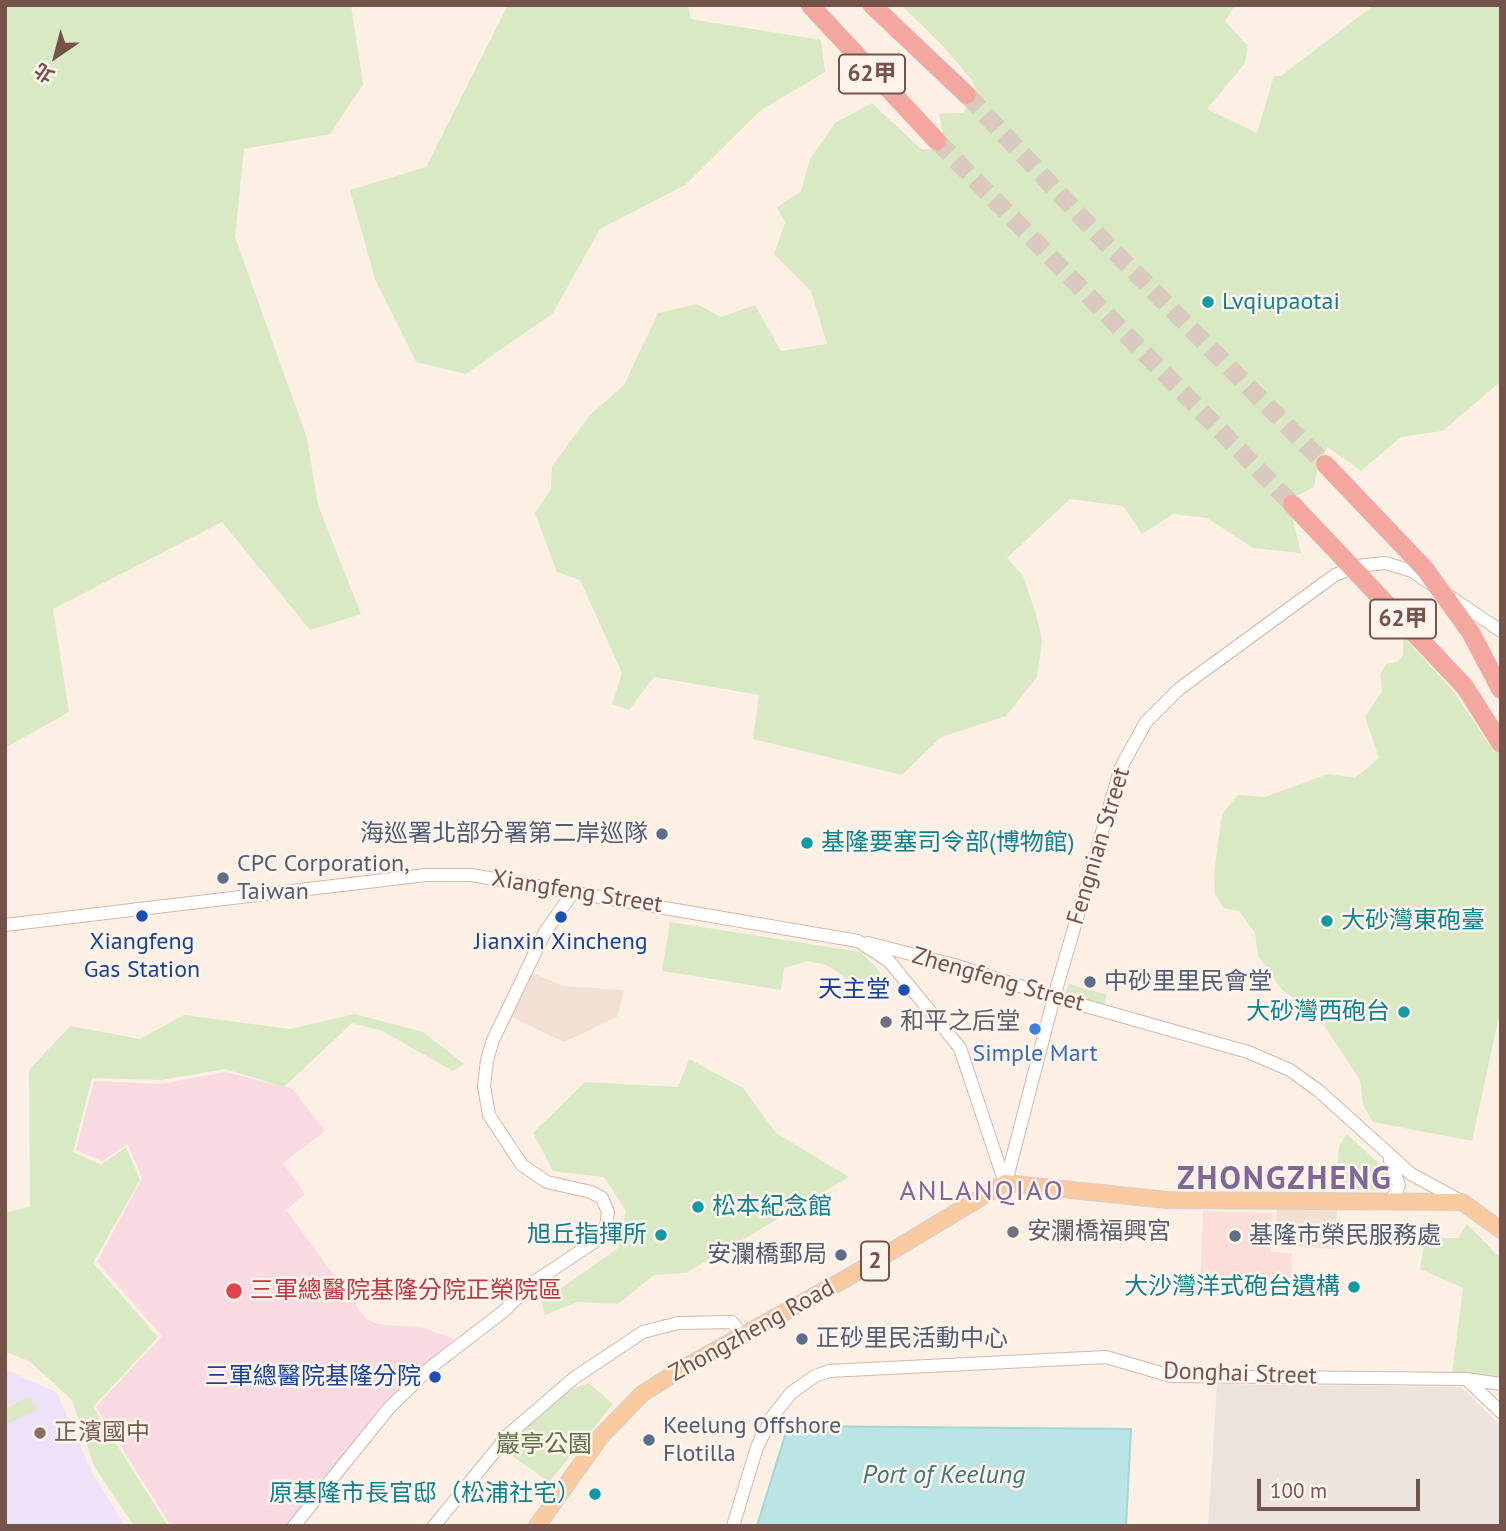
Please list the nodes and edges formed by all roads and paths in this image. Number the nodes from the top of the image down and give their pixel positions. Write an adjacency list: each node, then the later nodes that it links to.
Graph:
1 (810, 5): 4 (highway, 62甲)
2 (872, 5): 3 (highway, 62甲)
3 (967, 95)
4 (937, 141)
5 (1325, 464): 8 (highway, 62甲, bridge)
6 (1292, 504): 9 (highway, 62甲, bridge)
7 (1501, 631): 15 (street, Fengnian Street)
8 (1501, 690)
9 (1501, 744)
10 (574, 891): 11 (street, Xiangfeng Street); 12 (street, Xiangfeng Street); 26 (street)
11 (5, 925)
12 (858, 940): 13 (street, Zhengfeng Street); 14 (street, Xiangfeng Street)
13 (916, 954): 14 (street); 15 (street, Zhengfeng Street)
14 (900, 974): 17 (street, Xiangfeng Street)
15 (1054, 997): 16 (street, Zhengfeng Street); 17 (street, Fengnian Street)
16 (1386, 1152): 18 (street); 19 (street, Zhengfeng Street)
17 (1005, 1183): 18 (main road); 21 (main road, Zhongzheng Road / 2)
18 (1387, 1202): 19 (main road)
19 (1462, 1202): 20 (main road)
20 (1501, 1230)
21 (742, 1335): 27 (street); 28 (main road, Zhongzheng Road / 2)
22 (1466, 1379): 23 (street, Donghai Street); 25 (street); 29 (street, Donghai Street)
23 (1501, 1384)
24 (1501, 1391): 25 (street)
25 (1500, 1412)
26 (294, 1526)
27 (434, 1526)
28 (537, 1526)
29 (733, 1526)

